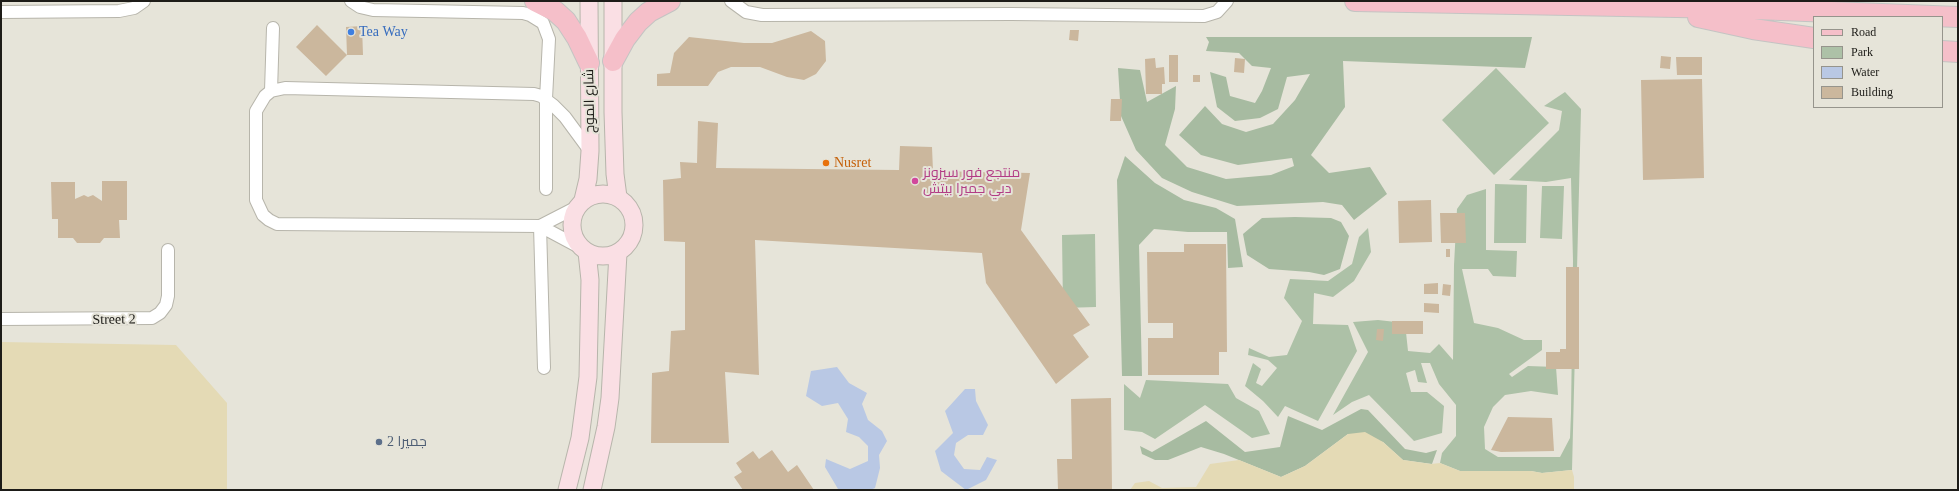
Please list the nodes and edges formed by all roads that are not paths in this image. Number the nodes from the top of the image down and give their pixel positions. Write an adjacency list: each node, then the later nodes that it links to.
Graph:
1 (144, 1): 11 (street)
2 (351, 1): 22 (street)
3 (535, 1): 20 (main road)
4 (589, 1): 20 (street, شارع الموج)
5 (613, 1): 19 (street, شارع الموج)
6 (670, 1): 19 (main road)
7 (731, 1): 8 (street)
8 (1227, 1)
9 (1355, 1): 10 (main road)
10 (1655, 7): 12 (main road); 16 (main road)
11 (1, 12)
12 (1928, 16)
13 (1943, 17): 14 (main road)
14 (1958, 17)
15 (273, 28): 21 (street)
16 (1813, 38)
17 (1943, 51): 18 (main road)
18 (1958, 52)
19 (613, 61): 25 (street, شارع الموج)
20 (589, 63): 23 (street, شارع الموج)
21 (271, 91): 22 (street); 27 (street)
22 (546, 99): 23 (street); 24 (street)
23 (590, 151): 26 (street, شارع الموج)
24 (546, 189)
25 (618, 197): 26 (street); 30 (street)
26 (580, 203): 27 (street); 29 (street)
27 (540, 226): 29 (street); 32 (street)
28 (168, 250): 31 (street, Street 2)
29 (585, 251): 30 (street); 33 (street)
30 (618, 253): 34 (street)
31 (1, 319)
32 (544, 368)
33 (567, 490)
34 (592, 490)

